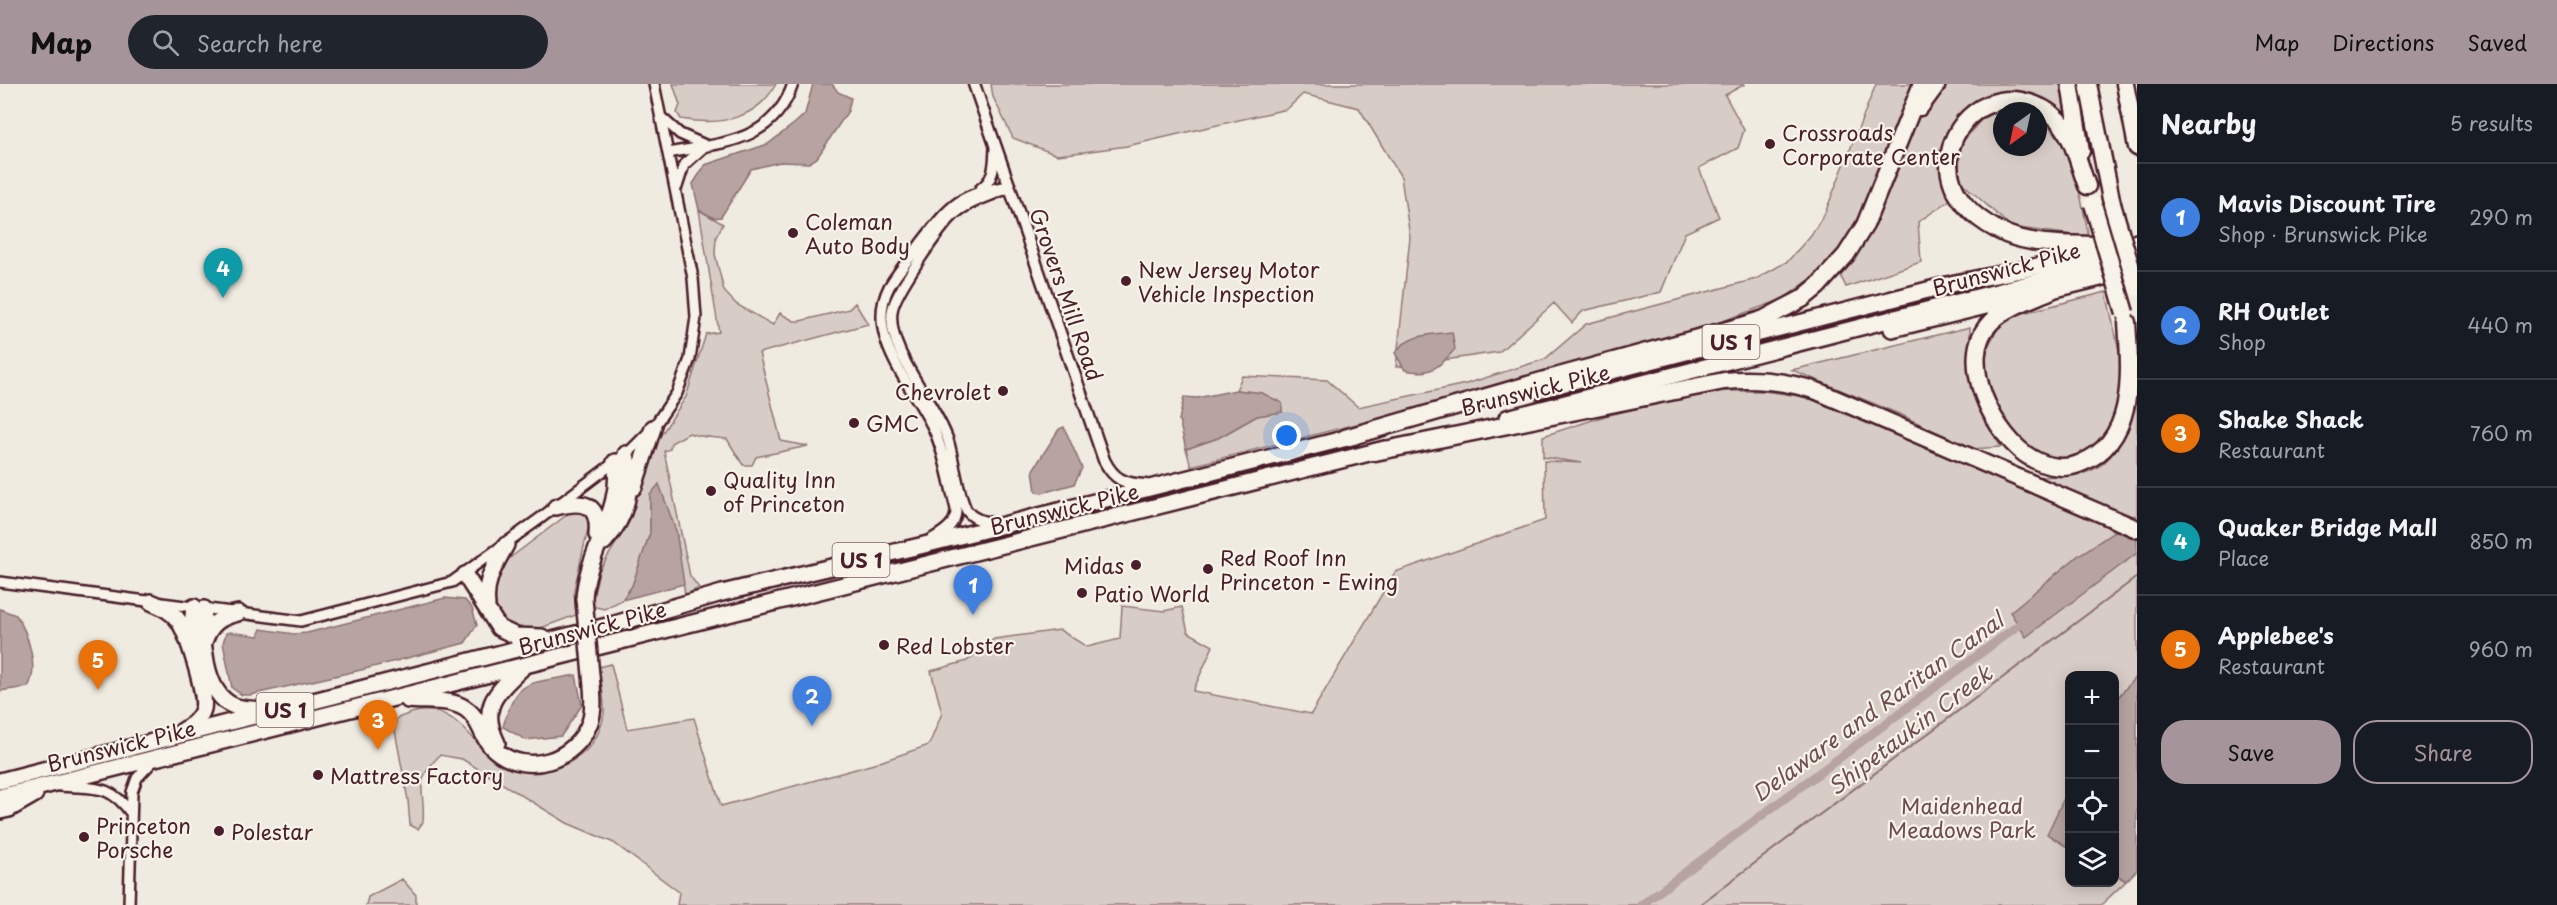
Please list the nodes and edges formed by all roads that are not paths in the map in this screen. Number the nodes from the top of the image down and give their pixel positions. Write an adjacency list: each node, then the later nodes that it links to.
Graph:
1 (654, 84): 9 (street)
2 (793, 84): 13 (street)
3 (974, 84): 14 (street, Grovers Mill Road)
4 (1922, 84): 12 (highway)
5 (1937, 84): 12 (highway)
6 (2070, 84): 18 (highway)
7 (2088, 84): 25 (highway, bridge)
8 (2125, 84): 10 (highway)
9 (661, 117): 13 (street); 16 (street)
10 (2131, 119): 11 (highway); 15 (highway)
11 (2137, 136)
12 (1901, 137): 31 (highway)
13 (708, 145): 16 (street); 19 (street)
14 (996, 146): 17 (street, Grovers Mill Road); 20 (street)
15 (2137, 147)
16 (668, 153): 19 (street)
17 (1010, 186): 20 (street); 34 (street, Grovers Mill Road); 37 (street)
18 (2087, 186): 22 (highway); 27 (highway, bridge)
19 (676, 192): 30 (street)
20 (973, 193): 40 (street)
21 (2137, 242): 22 (highway, Brunswick Pike / US 1)
22 (2118, 246): 31 (highway, Brunswick Pike / US 1)
23 (2137, 255): 28 (highway, Brunswick Pike / US 1)
24 (2137, 269): 26 (highway)
25 (2137, 288)
26 (2052, 291): 27 (highway); 28 (highway)
27 (2126, 317): 29 (highway)
28 (1827, 336): 32 (highway, Brunswick Pike / US 1)
29 (2137, 349)
30 (653, 428): 33 (street); 36 (highway)
31 (1344, 438): 34 (highway, Brunswick Pike / US 1)
32 (1375, 452): 38 (highway); 50 (highway, Brunswick Pike / US 1)
33 (620, 458): 35 (street); 36 (highway); 41 (highway)
34 (1153, 486): 37 (highway, Brunswick Pike / US 1)
35 (556, 507): 39 (street); 41 (highway)
36 (625, 509): 41 (highway)
37 (1004, 524): 40 (highway, Brunswick Pike / US 1)
38 (2137, 529)
39 (506, 545): 42 (street); 46 (highway)
40 (924, 545): 48 (highway, Brunswick Pike / US 1)
41 (595, 550): 55 (highway, bridge)
42 (465, 575): 46 (highway); 47 (street)
43 (0, 582): 44 (street)
44 (151, 602): 45 (street); 49 (highway)
45 (199, 608): 47 (street); 49 (highway)
46 (488, 608): 48 (highway)
47 (238, 613): 49 (highway)
48 (570, 636): 52 (highway, Brunswick Pike / US 1)
49 (197, 646): 52 (highway); 53 (highway)
50 (524, 667): 51 (highway, Brunswick Pike / US 1); 55 (highway)
51 (396, 698): 54 (highway, Brunswick Pike / US 1); 55 (highway)
52 (280, 711): 53 (highway, Brunswick Pike / US 1)
53 (166, 739): 56 (highway, Brunswick Pike / US 1)
54 (156, 758): 57 (highway, Brunswick Pike / US 1); 60 (street)
55 (520, 762)
56 (0, 781)
57 (50, 785): 58 (highway, Brunswick Pike / US 1); 59 (highway); 60 (street)
58 (0, 797)
59 (0, 811)
60 (131, 813): 61 (street)
61 (129, 905)

